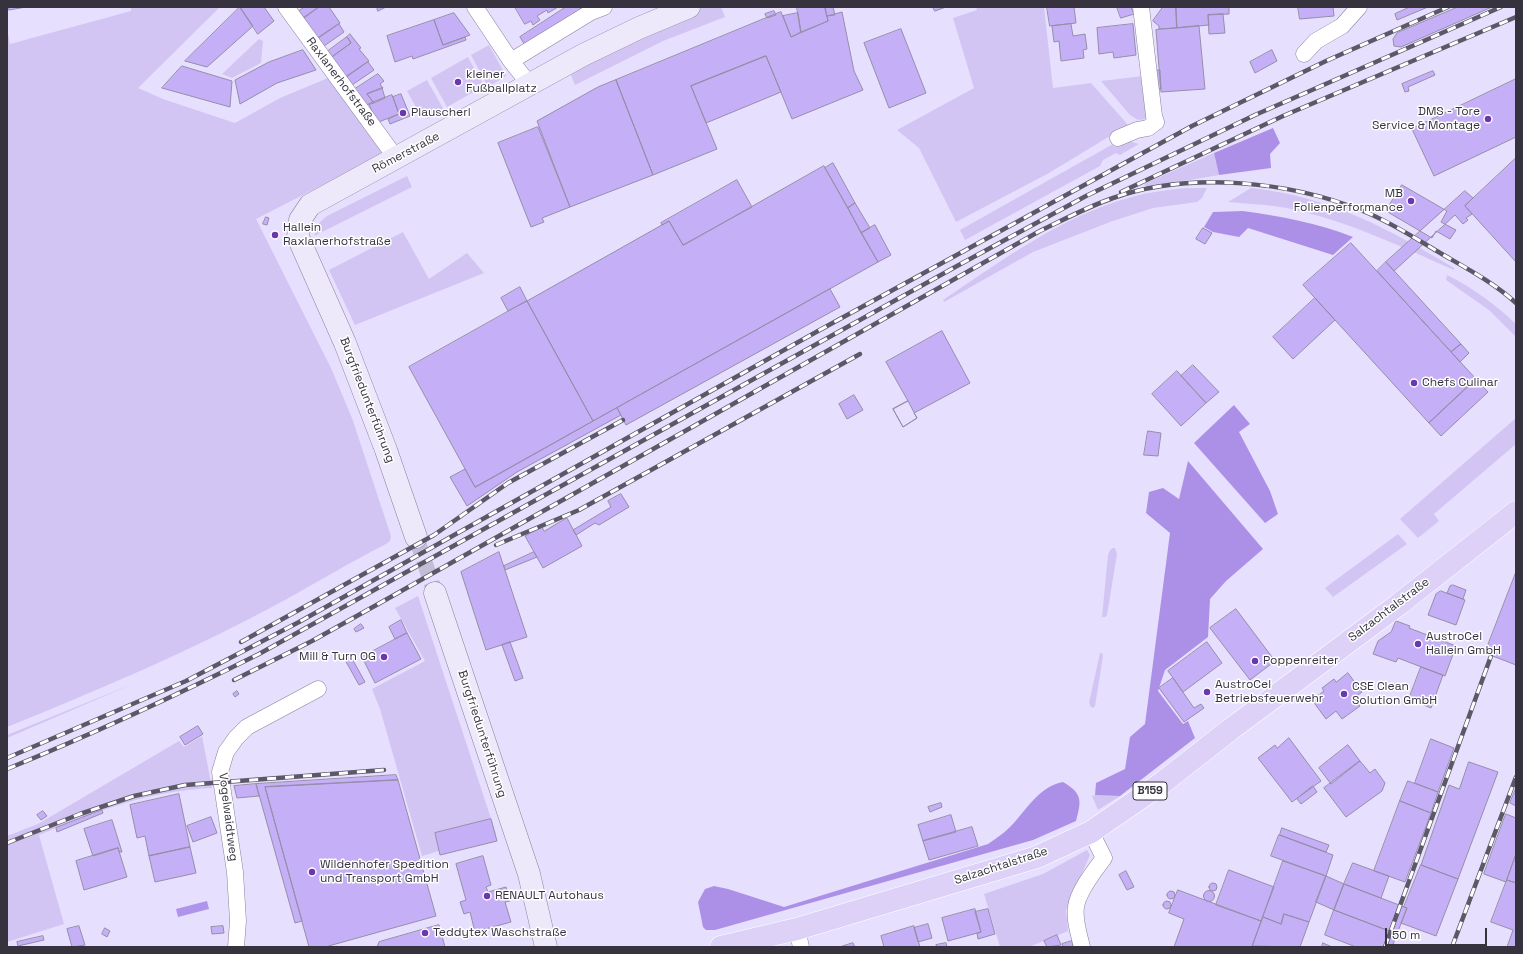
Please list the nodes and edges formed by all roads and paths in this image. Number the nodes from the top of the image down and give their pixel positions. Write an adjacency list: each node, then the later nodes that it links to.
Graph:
1 (286, 7): 11 (street, Raxlanerhofstraße)
2 (475, 7): 8 (street)
3 (604, 7): 8 (street)
4 (689, 7): 9 (street, Römerstraße)
5 (1141, 7): 10 (street)
6 (1358, 7): 7 (street)
7 (1304, 54)
8 (511, 61): 9 (street)
9 (530, 85): 11 (street, Römerstraße)
10 (1118, 138)
11 (396, 158): 12 (street, Römerstraße)
12 (310, 265): 14 (street, Burgfriedunterführung)
13 (1516, 512): 17 (main road, Salzachtalstraße / B159)
14 (416, 537)
15 (435, 593): 18 (street, Burgfriedunterführung)
16 (318, 689): 20 (street, Vogelwaidtweg)
17 (1091, 832): 19 (main road, Salzachtalstraße / B159); 24 (street)
18 (529, 874): 21 (street, Burgfriedunterführung); 22 (street, Burgfriedunterführung)
19 (799, 938): 23 (main road, Salzachtalstraße / B159)
20 (236, 947)
21 (546, 947)
22 (562, 947)
23 (721, 947)
24 (1082, 947)

